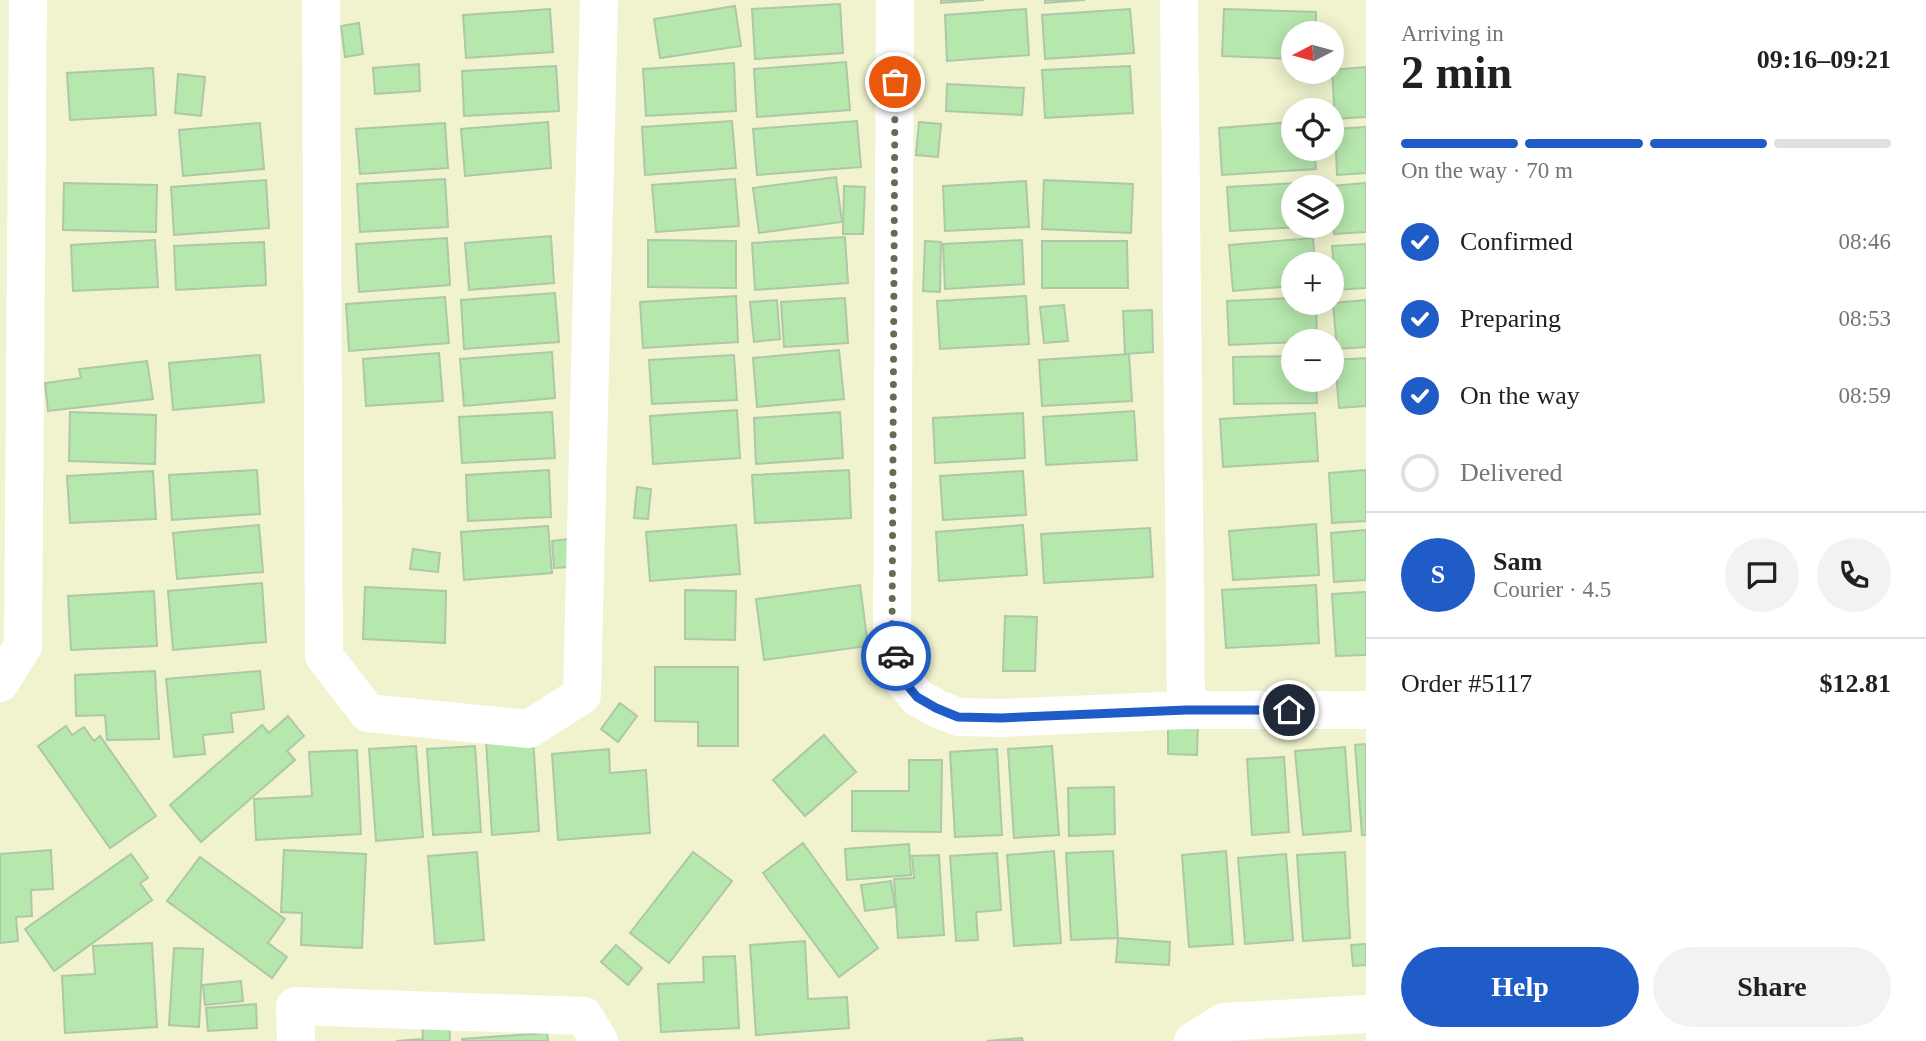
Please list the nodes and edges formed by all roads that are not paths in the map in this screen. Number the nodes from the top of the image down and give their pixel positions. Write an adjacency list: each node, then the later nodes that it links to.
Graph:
1 (28, 0): 6 (street)
2 (321, 0): 3 (street)
3 (599, 0)
4 (895, 0): 7 (street)
5 (1179, 0): 7 (street)
6 (0, 682)
7 (1186, 710): 8 (street)
8 (1366, 710)
9 (1366, 1014): 12 (street)
10 (296, 1041): 11 (street)
11 (598, 1041)
12 (1193, 1041)

